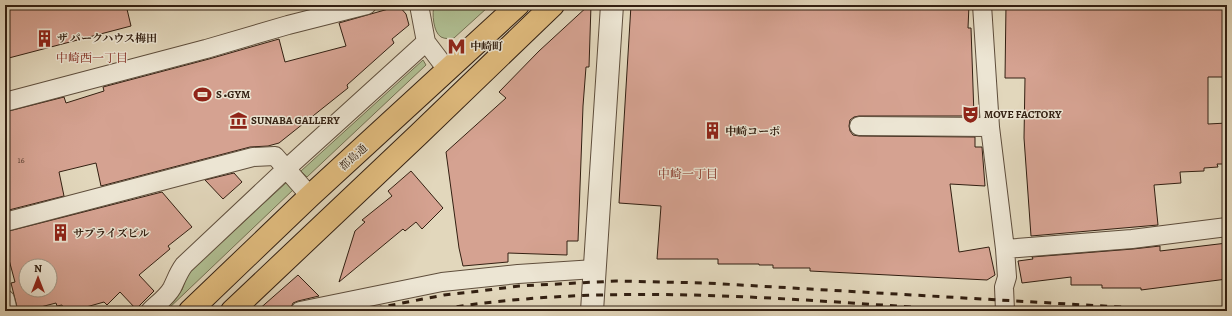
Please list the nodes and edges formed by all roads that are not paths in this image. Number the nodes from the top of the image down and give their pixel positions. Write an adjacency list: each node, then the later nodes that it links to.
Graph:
1 (367, 5): 9 (street)
2 (419, 5): 7 (street)
3 (518, 5): 8 (main road, 都島通)
4 (552, 5): 23 (main road)
5 (612, 5): 17 (street)
6 (982, 5): 11 (street)
7 (426, 42): 8 (street); 12 (street)
8 (448, 71): 13 (main road, 都島通)
9 (5, 102)
10 (859, 126): 11 (street)
11 (990, 127): 16 (street)
12 (286, 169): 13 (street); 14 (street); 21 (street)
13 (310, 196): 22 (main road, 都島通)
14 (5, 222)
15 (1227, 227): 16 (street)
16 (1005, 249): 26 (street)
17 (595, 269): 19 (street); 25 (street)
18 (5, 299): 20 (street)
19 (341, 307): 24 (street)
20 (8, 311)
21 (150, 311)
22 (190, 311)
23 (232, 311)
24 (300, 311)
25 (592, 311)
26 (1005, 311)

